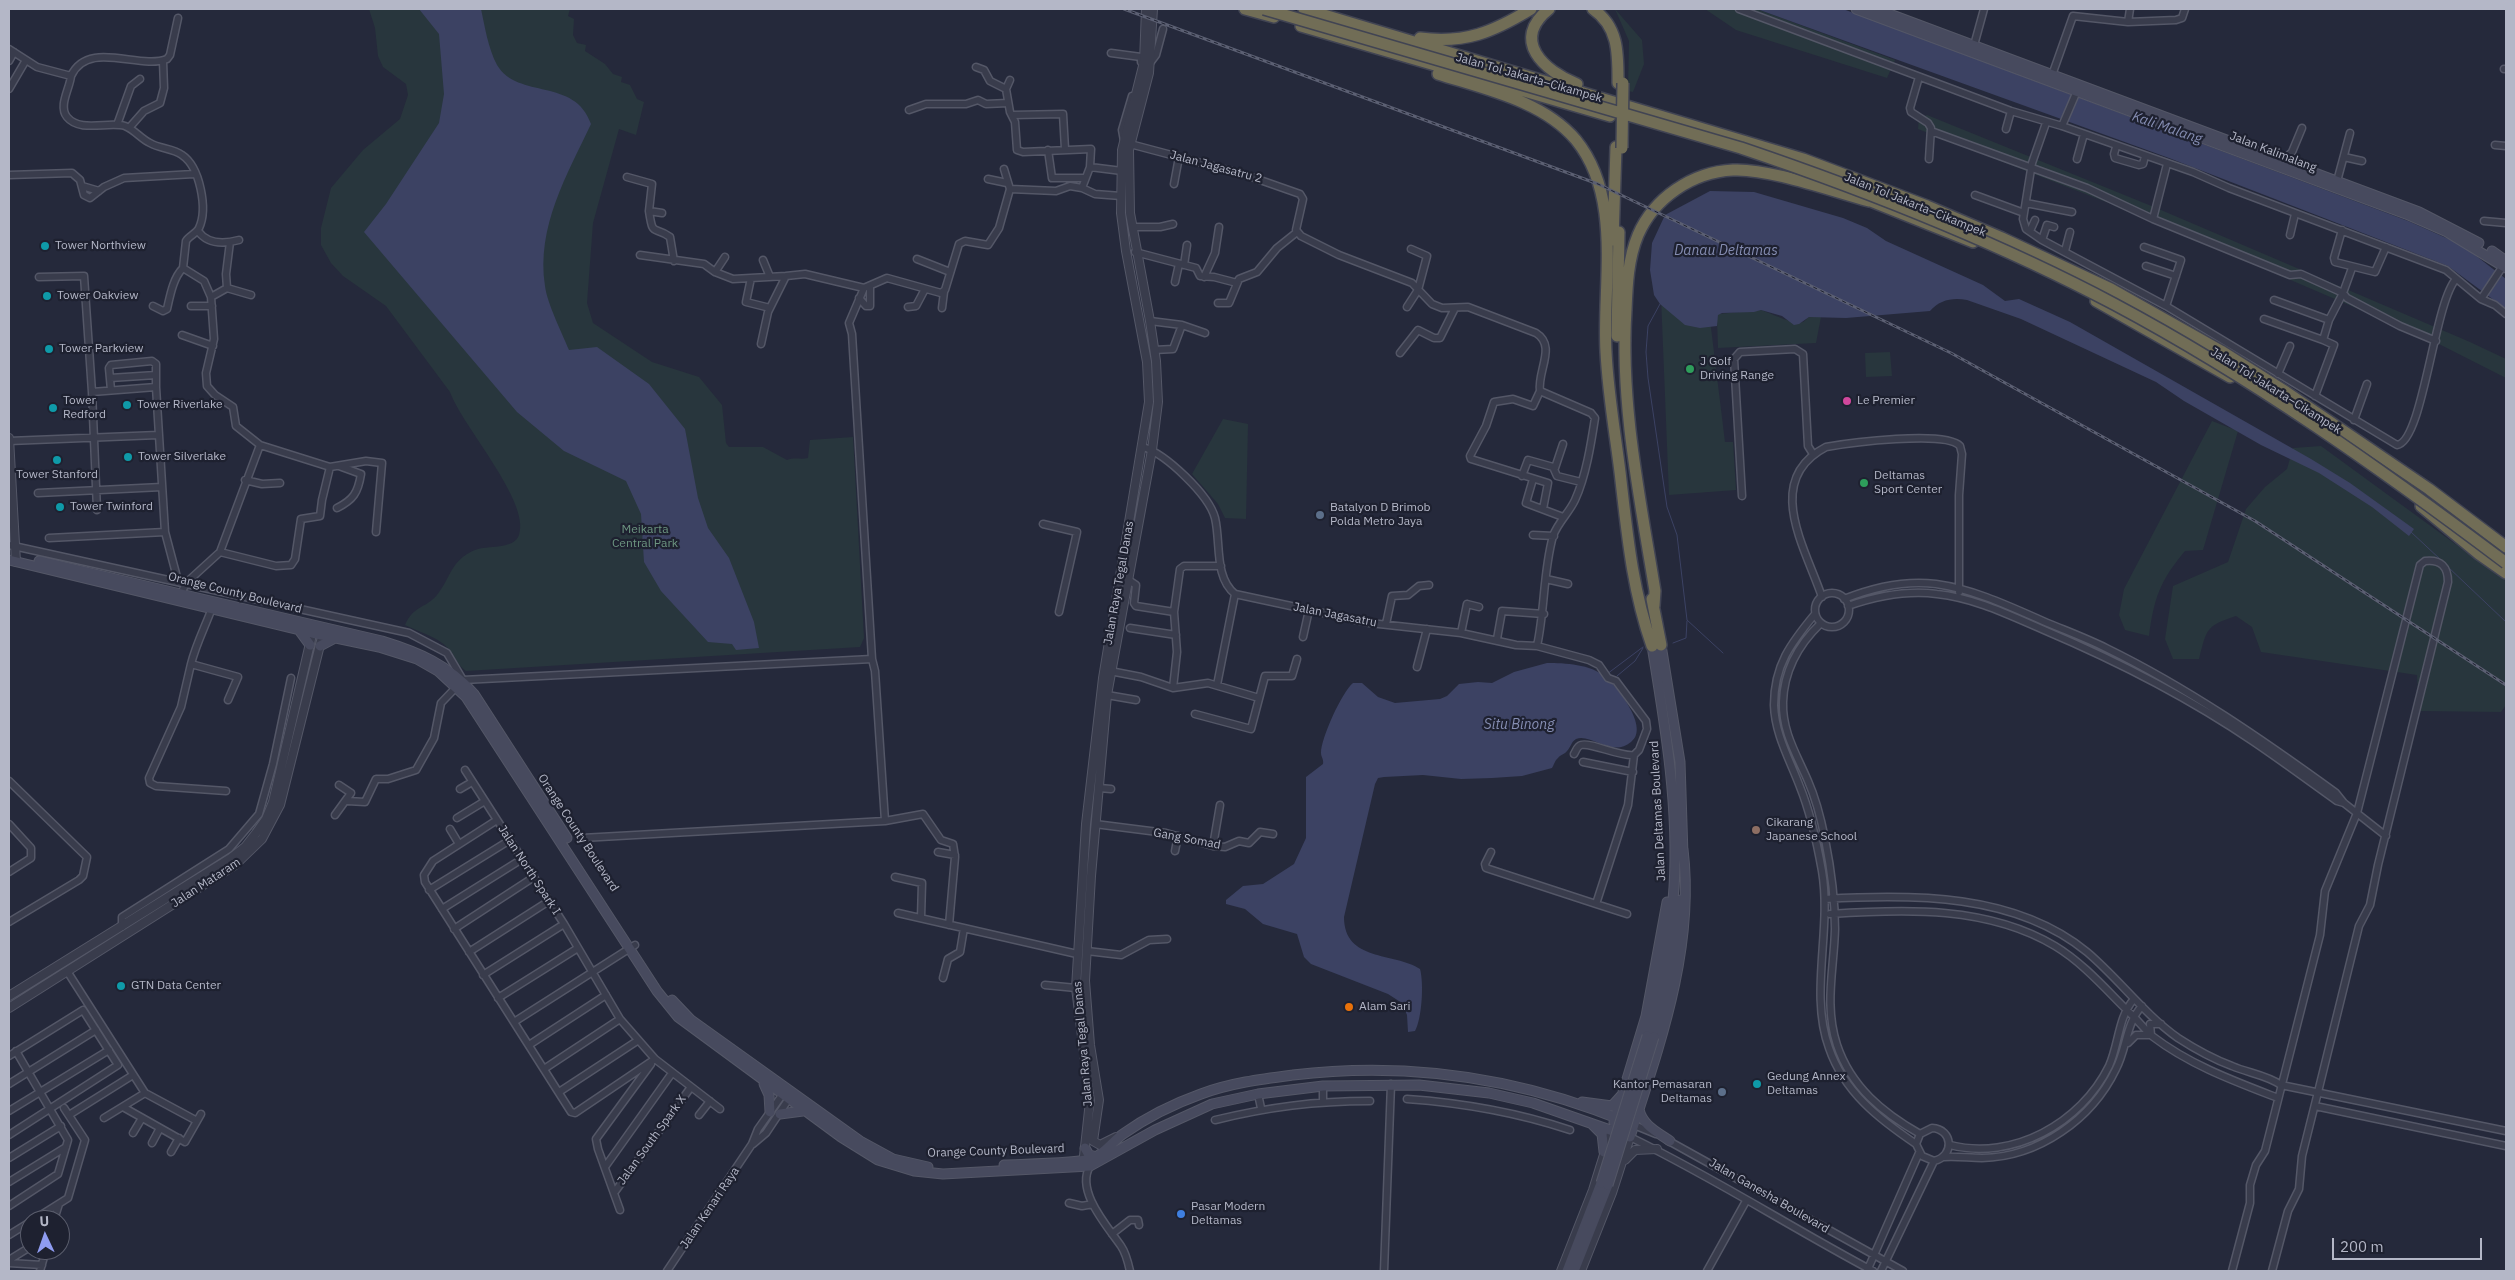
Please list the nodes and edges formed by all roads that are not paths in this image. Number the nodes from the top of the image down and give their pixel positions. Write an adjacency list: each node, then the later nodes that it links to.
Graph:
1 (1144, 9): 27 (street); 56 (street, Jalan Raya Tegal Danas)
2 (1153, 9): 31 (street, Jalan Raya Tegal Danas)
3 (1245, 9): 23 (highway, Jalan Tol Jakarta–Cikampek)
4 (1264, 9): 218 (highway, bridge)
5 (1286, 9): 216 (highway, bridge)
6 (1304, 9): 22 (highway, Jalan Tol Jakarta–Cikampek)
7 (1531, 9): 22 (highway)
8 (1549, 9): 55 (highway)
9 (1593, 9): 38 (highway)
10 (1605, 9): 38 (highway)
11 (1739, 9): 34 (street)
12 (1856, 9): 24 (main road, Jalan Kalimalang)
13 (1876, 9): 24 (main road, Jalan Kalimalang)
14 (1984, 9): 24 (street)
15 (2075, 9): 18 (street)
16 (2130, 9): 20 (street)
17 (2185, 9): 20 (street)
18 (2073, 16): 20 (street); 35 (street)
19 (178, 18): 30 (street)
20 (2128, 22)
21 (1164, 29): 31 (street)
22 (1379, 31): 55 (highway, Jalan Tol Jakarta–Cikampek)
23 (1346, 39): 87 (highway, Jalan Tol Jakarta–Cikampek); 147 (highway)
24 (1973, 49): 35 (main road, Jalan Kalimalang)
25 (11, 50): 28 (street); 29 (street)
26 (1111, 53): 27 (street)
27 (1141, 57): 56 (street)
28 (26, 60): 33 (street); 39 (street)
29 (9, 61)
30 (163, 61): 33 (street); 49 (street)
31 (1150, 63): 56 (street, Jalan Raya Tegal Danas)
32 (976, 67): 40 (street)
33 (70, 76): 48 (street)
34 (1919, 77): 44 (street); 52 (street)
35 (2050, 78): 41 (main road, Jalan Kalimalang); 70 (main road, Jalan Kalimalang)
36 (140, 79): 48 (street)
37 (1010, 80): 40 (street)
38 (1621, 83): 60 (highway)
39 (9, 89)
40 (1006, 89): 42 (street)
41 (2076, 94): 47 (street); 70 (main road, Jalan Kalimalang)
42 (1008, 104): 43 (street); 45 (street)
43 (910, 110)
44 (2011, 111): 46 (street); 51 (street)
45 (1013, 116): 61 (street); 62 (street)
46 (2046, 123): 47 (street); 72 (street)
47 (2063, 124): 54 (street)
48 (117, 125): 49 (street)
49 (129, 128): 102 (street)
50 (2302, 128): 70 (street)
51 (2006, 129)
52 (1931, 131): 67 (street); 72 (street)
53 (2350, 132): 65 (street)
54 (2084, 134): 58 (street); 66 (street)
55 (1739, 139): 214 (highway, Jalan Tol Jakarta–Cikampek)
56 (1127, 142): 64 (street, Jalan Jagasatru 2); 74 (street, Jalan Raya Tegal Danas); 98 (street, Jalan Raya Tegal Danas)
57 (2495, 145): 59 (street)
58 (2116, 146): 63 (street); 63 (street)
59 (2506, 146)
60 (1619, 148): 147 (highway); 233 (highway)
61 (1065, 149): 62 (street); 71 (street)
62 (1048, 150): 78 (street)
63 (2145, 156): 69 (street)
64 (1179, 157): 80 (street); 104 (street, Jalan Jagasatru 2)
65 (2344, 157): 68 (street); 81 (street)
66 (2077, 159)
67 (1929, 160)
68 (2362, 160)
69 (2168, 164): 92 (street); 93 (street)
70 (2281, 164): 81 (main road, Jalan Kalimalang)
71 (1090, 167): 74 (street); 78 (street)
72 (2032, 167): 86 (street); 93 (street)
73 (1004, 169): 82 (street)
74 (1122, 170): 85 (street, Jalan Raya Tegal Danas)
75 (194, 174): 76 (street)
76 (9, 175)
77 (627, 176): 88 (street)
78 (1084, 178): 83 (street)
79 (988, 179): 82 (street)
80 (1174, 184)
81 (2336, 185): 123 (main road, Jalan Kalimalang)
82 (1008, 186): 83 (street); 127 (street)
83 (1082, 188): 85 (street)
84 (1975, 195): 91 (street)
85 (1122, 196): 188 (street, Jalan Raya Tegal Danas)
86 (2026, 203): 89 (street); 91 (street)
87 (1878, 204): 220 (highway, Jalan Tol Jakarta–Cikampek); 233 (highway)
88 (649, 211): 90 (street); 120 (street)
89 (2072, 212)
90 (662, 213)
91 (2024, 213): 103 (street)
92 (2295, 214): 101 (street); 106 (street)
93 (2153, 219): 142 (street)
94 (2035, 220): 103 (street)
95 (2484, 221): 96 (street)
96 (2506, 223)
97 (1173, 224): 98 (street)
98 (1132, 226): 115 (street, Jalan Raya Tegal Danas)
99 (2054, 227): 108 (street)
100 (1219, 228): 132 (street)
101 (2342, 230): 112 (street); 125 (street)
102 (198, 231): 109 (street); 124 (street)
103 (2030, 231): 108 (street)
104 (1296, 232): 136 (street); 140 (street)
105 (2070, 232): 114 (street)
106 (2290, 235)
107 (239, 240): 109 (street)
108 (2042, 240): 114 (street)
109 (230, 242): 138 (street)
110 (1187, 245): 121 (street)
111 (2144, 247): 130 (street)
112 (2386, 247): 125 (street); 134 (street)
113 (1410, 249): 140 (street)
114 (2065, 251): 153 (street)
115 (1136, 252): 121 (street); 162 (street, Jalan Raya Tegal Danas)
116 (640, 255): 120 (street)
117 (725, 258): 126 (street)
118 (763, 260): 131 (street)
119 (917, 260): 127 (street)
120 (674, 261): 126 (street)
121 (1182, 264): 132 (street); 135 (street)
122 (2146, 266): 130 (street)
123 (2504, 266): 145 (street)
124 (183, 268): 144 (street); 150 (street)
125 (2352, 268): 142 (street)
126 (715, 272): 133 (street)
127 (950, 272): 141 (street)
128 (39, 276): 180 (street)
129 (786, 276): 131 (street); 137 (street); 156 (street)
130 (2176, 276): 153 (street)
131 (770, 277): 133 (street)
132 (1204, 277): 136 (street)
133 (751, 278): 156 (street)
134 (2456, 279): 145 (street); 167 (street)
135 (1175, 282)
136 (1237, 284): 149 (street)
137 (867, 287): 139 (street); 146 (street); 146 (street)
138 (227, 288): 143 (street); 144 (street)
139 (925, 290): 141 (street); 154 (street)
140 (1418, 290): 155 (street); 158 (street)
141 (944, 292): 157 (street)
142 (2343, 293): 161 (street); 167 (street)
143 (251, 295)
144 (210, 297): 152 (street)
145 (2482, 297): 159 (street)
146 (860, 298): 260 (street)
147 (1608, 299): 254 (highway)
148 (2274, 300): 161 (street)
149 (1218, 303)
150 (153, 306)
151 (191, 306): 152 (street)
152 (212, 306): 169 (street)
153 (2166, 306): 173 (street)
154 (908, 307)
155 (1407, 307)
156 (770, 308): 168 (street)
157 (942, 308)
158 (1455, 308): 172 (street); 179 (street)
159 (2506, 314)
160 (2264, 319): 166 (street)
161 (2329, 320): 166 (street)
162 (1150, 321): 163 (street); 171 (street, Jalan Raya Tegal Danas)
163 (1182, 325): 164 (street); 171 (street)
164 (1205, 333)
165 (182, 335): 169 (street)
166 (2323, 340): 181 (street)
167 (2436, 341): 182 (street)
168 (761, 344)
169 (213, 346): 187 (street)
170 (2290, 346): 173 (street)
171 (1154, 350): 189 (street, Jalan Raya Tegal Danas)
172 (1400, 353)
173 (2278, 374): 181 (street)
174 (156, 375): 175 (street); 175 (street); 177 (street)
175 (110, 378): 178 (street)
176 (2367, 384): 182 (street)
177 (156, 387): 178 (street); 183 (street)
178 (111, 390): 180 (street)
179 (1540, 391): 194 (street); 197 (street)
180 (92, 392): 184 (street)
181 (2315, 396): 182 (street)
182 (2354, 420)
183 (158, 435): 184 (street); 199 (street)
184 (94, 437): 185 (street); 200 (street)
185 (9, 440): 213 (street)
186 (1562, 444): 193 (street)
187 (260, 445): 192 (street); 195 (street)
188 (1144, 446): 189 (street); 264 (street, Jalan Raya Tegal Danas)
189 (1152, 450): 219 (street); 221 (street, Jalan Raya Tegal Danas)
190 (1814, 454): 202 (street); 227 (street); 230 (street)
191 (338, 466): 192 (street); 203 (street); 209 (street)
192 (330, 467): 215 (street)
193 (1555, 468): 194 (street); 197 (street)
194 (1522, 476): 196 (street)
195 (245, 480): 198 (street); 215 (street)
196 (1533, 480): 204 (street); 204 (street)
197 (1580, 482): 206 (street)
198 (280, 483)
199 (162, 487): 200 (street); 208 (street)
200 (96, 490): 201 (street); 205 (street)
201 (38, 493)
202 (1742, 496)
203 (337, 508)
204 (1543, 509): 206 (street)
205 (98, 510)
206 (1563, 517): 211 (street)
207 (1043, 524): 238 (street)
208 (165, 532): 212 (street); 223 (street)
209 (376, 532)
210 (1533, 535): 211 (street)
211 (1554, 536): 222 (street)
212 (49, 538)
213 (12, 545): 217 (street); 223 (street)
214 (2506, 547)
215 (220, 552): 224 (street)
216 (2506, 554)
217 (12, 558): 229 (main road, Orange County Boulevard)
218 (2506, 563)
219 (1221, 566): 228 (street); 239 (street)
220 (2506, 572)
221 (1127, 579): 239 (street); 264 (street, Jalan Raya Tegal Danas)
222 (1546, 579): 225 (street); 240 (street)
223 (178, 581): 224 (street)
224 (186, 583): 229 (street); 266 (street)
225 (1568, 584)
226 (1428, 585): 243 (street)
227 (1959, 589): 231 (street); 232 (street); 257 (street)
228 (1235, 594): 237 (street, Jalan Jagasatru); 267 (street)
229 (180, 596): 236 (main road, Orange County Boulevard); 247 (main road, Orange County Boulevard)
230 (1822, 597): 232 (street); 241 (street)
231 (1958, 597): 234 (street); 259 (street)
232 (1844, 599): 234 (street)
233 (1654, 606): 254 (highway)
234 (1848, 606): 242 (street)
235 (1480, 607): 249 (street)
236 (212, 608): 246 (main road, Orange County Boulevard); 262 (street)
237 (1309, 610): 243 (street, Jalan Jagasatru); 251 (street)
238 (1059, 612)
239 (1174, 612): 250 (street)
240 (1544, 614): 253 (street); 255 (street)
241 (1816, 614): 242 (street); 320 (street)
242 (1821, 623): 319 (street)
243 (1386, 624): 245 (street, Jalan Jagasatru)
244 (1130, 628): 250 (street)
245 (1427, 629): 249 (street, Jalan Jagasatru); 263 (street)
246 (299, 630): 247 (main road, Orange County Boulevard); 256 (main road)
247 (313, 630): 248 (main road, Orange County Boulevard); 256 (street, Jalan Mataram)
248 (323, 632): 252 (main road, Orange County Boulevard); 258 (street, Jalan Mataram); 266 (main road, Orange County Boulevard)
249 (1462, 633): 253 (street, Jalan Jagasatru)
250 (1176, 635): 268 (street)
251 (1304, 637)
252 (335, 638): 258 (main road); 266 (main road, Orange County Boulevard)
253 (1497, 639): 255 (street, Jalan Jagasatru)
254 (1657, 645): 307 (main road, Jalan Deltamas Boulevard)
255 (1537, 646): 275 (street, Jalan Jagasatru)
256 (309, 648): 258 (street); 293 (street, Jalan Mataram)
257 (2106, 648): 259 (street); 277 (street)
258 (319, 650): 328 (street, Jalan Mataram)
259 (2103, 655): 277 (street)
260 (872, 658): 266 (street); 296 (street)
261 (1297, 659): 270 (street)
262 (191, 664): 271 (street); 286 (street)
263 (1418, 667)
264 (1107, 676): 268 (street); 269 (street, Jalan Raya Tegal Danas); 314 (street, Jalan Raya Tegal Danas)
265 (291, 678): 291 (street)
266 (459, 683): 287 (street); 337 (main road, Orange County Boulevard)
267 (1217, 685): 268 (street); 270 (street)
268 (1173, 688)
269 (1107, 695): 272 (street); 283 (street, Jalan Raya Tegal Danas)
270 (1260, 698): 273 (street)
271 (228, 700)
272 (1136, 700)
273 (1195, 714)
274 (1574, 754): 275 (street)
275 (1634, 755): 279 (street)
276 (1583, 762): 279 (street)
277 (2287, 762): 290 (street)
278 (465, 770): 280 (street, Jalan North Spark I)
279 (1633, 772): 322 (street)
280 (472, 782): 284 (street); 288 (street, Jalan North Spark I)
281 (339, 785): 287 (street)
282 (11, 786): 330 (street)
283 (1099, 788): 285 (street); 298 (street, Jalan Raya Tegal Danas)
284 (460, 789)
285 (1111, 789)
286 (226, 791)
287 (347, 801): 292 (street)
288 (485, 801): 294 (street); 295 (street, Jalan North Spark I)
289 (1220, 805): 306 (street)
290 (2357, 813): 302 (street); 302 (street); 383 (street)
291 (259, 814): 293 (street); 333 (street)
292 (335, 815)
293 (266, 818): 328 (street, Jalan Mataram)
294 (457, 818)
295 (497, 820): 304 (street, Jalan North Spark I); 305 (street)
296 (885, 821): 303 (street); 311 (street)
297 (9, 824): 313 (street)
298 (1095, 824): 301 (street, Gang Somad); 316 (street, Jalan Raya Tegal Danas)
299 (450, 829): 305 (street)
300 (1273, 834): 306 (street, Gang Somad)
301 (1178, 836): 306 (street, Gang Somad); 308 (street)
302 (2386, 836): 391 (street)
303 (582, 838)
304 (510, 840): 312 (street, Jalan North Spark I); 318 (street)
305 (459, 844): 318 (street)
306 (1213, 846)
307 (1679, 849): 388 (main road); 408 (main road); 456 (main road, Jalan Deltamas Boulevard, bridge)
308 (1175, 850)
309 (938, 852): 311 (street)
310 (1491, 852): 322 (street)
311 (955, 854): 332 (street)
312 (522, 859): 317 (street, Jalan North Spark I); 323 (street)
313 (9, 872)
314 (1083, 875): 316 (street); 341 (street, Jalan Raya Tegal Danas)
315 (895, 876): 329 (street)
316 (1091, 876): 339 (street, Jalan Raya Tegal Danas)
317 (534, 877): 321 (street, Jalan North Spark I); 335 (street)
318 (429, 890): 323 (street)
319 (1834, 898): 320 (street); 327 (street); 347 (street)
320 (1825, 899): 326 (street)
321 (549, 901): 331 (street, Jalan North Spark I); 340 (street)
322 (1596, 904): 325 (street)
323 (442, 909): 335 (street)
324 (898, 913): 329 (street)
325 (1627, 914)
326 (1825, 914): 327 (street); 440 (street)
327 (1835, 914): 350 (street); 431 (street)
328 (146, 917): 333 (street, Jalan Mataram); 342 (street, Jalan Mataram)
329 (921, 918): 332 (street)
330 (9, 922)
331 (564, 924): 338 (street, Jalan North Spark I); 345 (street)
332 (950, 925): 334 (street)
333 (122, 927): 353 (street, Jalan Mataram)
334 (964, 928): 341 (street); 348 (street)
335 (454, 929): 340 (street)
336 (1167, 939): 339 (street)
337 (632, 946): 343 (street); 379 (main road, Orange County Boulevard); 387 (main road, Orange County Boulevard)
338 (578, 948): 343 (street, Jalan North Spark I); 354 (street)
339 (1087, 951): 346 (street, Jalan Raya Tegal Danas)
340 (469, 952): 345 (street)
341 (1077, 954): 344 (street, Jalan Raya Tegal Danas)
342 (68, 971): 357 (street, Jalan Mataram); 378 (street)
343 (592, 972): 352 (street, Jalan North Spark I); 361 (street)
344 (1076, 973): 346 (street); 351 (street, Jalan Raya Tegal Danas)
345 (484, 974): 354 (street)
346 (1086, 974): 437 (street, Jalan Raya Tegal Danas)
347 (2110, 976): 350 (street); 355 (street)
348 (943, 978)
349 (1046, 985): 351 (street)
350 (2101, 985): 358 (street)
351 (1076, 988): 451 (street, Jalan Raya Tegal Danas)
352 (606, 995): 360 (street, Jalan North Spark I); 368 (street)
353 (9, 996)
354 (498, 998): 361 (street)
355 (2134, 999): 356 (street); 358 (street)
356 (2142, 1006): 359 (street); 362 (street)
357 (9, 1008)
358 (2125, 1009): 359 (street); 364 (street)
359 (2133, 1016): 365 (street); 366 (street)
360 (620, 1019): 367 (street, Jalan North Spark I); 374 (street)
361 (514, 1022): 368 (street)
362 (2161, 1024): 365 (street); 383 (street)
363 (96, 1030): 370 (street); 371 (street); 376 (street)
364 (2120, 1033): 366 (street); 441 (street)
365 (2151, 1035): 369 (street); 397 (street)
366 (2128, 1036): 369 (street)
367 (637, 1041): 373 (street, Jalan North Spark I); 390 (street)
368 (529, 1045): 374 (street)
369 (2124, 1048): 449 (street)
370 (109, 1050): 389 (street); 409 (street)
371 (16, 1051): 372 (street); 376 (street)
372 (9, 1056)
373 (655, 1058): 377 (street, Jalan North Spark I); 390 (street); 454 (street)
374 (544, 1069): 390 (street)
375 (1420, 1071): 382 (main road); 402 (main road); 432 (main road)
376 (28, 1072): 380 (street); 389 (street)
377 (672, 1073): 384 (street, Jalan North Spark I); 454 (street)
378 (133, 1075): 392 (street); 418 (street)
379 (761, 1080): 395 (main road, Orange County Boulevard); 414 (main road)
380 (9, 1084)
381 (1390, 1084): 382 (main road); 385 (main road); 477 (street)
382 (1419, 1085): 386 (main road)
383 (2281, 1085): 391 (street); 397 (street)
384 (691, 1086): 399 (street, Jalan North Spark I); 457 (street, Jalan South Spark X)
385 (1323, 1086): 393 (main road); 400 (street)
386 (1463, 1089): 396 (main road); 403 (street)
387 (791, 1090): 395 (street); 451 (main road, Orange County Boulevard)
388 (1624, 1090): 402 (main road); 419 (main road)
389 (41, 1092): 409 (street); 412 (street)
390 (558, 1092)
391 (2318, 1092): 394 (street); 404 (street)
392 (145, 1093): 405 (street); 435 (street)
393 (1258, 1094): 407 (street); 443 (main road)
394 (2329, 1095): 411 (street); 429 (street)
395 (785, 1098): 413 (main road, Orange County Boulevard); 414 (street, Jalan Kenari Raya); 416 (street, Jalan Kenari Raya)
396 (1517, 1098): 415 (street); 423 (main road)
397 (2278, 1098): 485 (street)
398 (1407, 1099): 403 (street)
399 (710, 1101): 410 (street, Jalan North Spark I); 417 (street)
400 (1323, 1101): 401 (street); 407 (street)
401 (1370, 1101)
402 (1571, 1102): 419 (main road)
403 (1461, 1103): 415 (street)
404 (2315, 1106): 411 (street); 486 (street)
405 (123, 1107): 420 (street); 421 (street)
406 (64, 1108): 418 (street)
407 (1261, 1108): 422 (street)
408 (1639, 1108): 424 (main road); 436 (main road)
409 (51, 1109): 425 (street); 433 (street)
410 (720, 1109)
411 (2326, 1109): 442 (street)
412 (9, 1111)
413 (803, 1111): 416 (main road); 451 (main road, Orange County Boulevard)
414 (770, 1112): 439 (street, Jalan Kenari Raya)
415 (1513, 1113): 428 (street)
416 (780, 1114): 439 (street, Jalan Kenari Raya)
417 (699, 1115)
418 (69, 1116): 460 (street)
419 (1616, 1117): 424 (main road); 427 (main road)
420 (104, 1118)
421 (142, 1118): 426 (street); 430 (street)
422 (1214, 1120)
423 (1588, 1121): 427 (main road); 447 (main road)
424 (1634, 1125): 434 (main road); 436 (street, Jalan Ganesha Boulevard)
425 (61, 1126): 444 (street); 450 (street)
426 (160, 1128): 435 (street); 438 (street)
427 (1612, 1129): 434 (main road); 447 (street)
428 (1570, 1130)
429 (2506, 1131)
430 (133, 1133)
431 (1920, 1134): 440 (street); 441 (street)
432 (1120, 1135): 437 (street); 443 (main road); 451 (main road)
433 (9, 1136)
434 (1630, 1137): 445 (street, Jalan Ganesha Boulevard); 453 (street)
435 (179, 1138): 446 (street)
436 (1670, 1141): 470 (street, Jalan Ganesha Boulevard)
437 (1093, 1142): 451 (street, Jalan Raya Tegal Danas)
438 (152, 1143)
439 (752, 1144): 475 (street, Jalan Kenari Raya)
440 (1916, 1144): 448 (street)
441 (1950, 1144): 449 (street)
442 (2506, 1146)
443 (1124, 1147): 451 (main road)
444 (66, 1148): 455 (street); 462 (street)
445 (1656, 1149): 453 (street); 458 (street, Jalan Ganesha Boulevard)
446 (171, 1152)
447 (1604, 1152): 478 (street)
448 (1919, 1153): 452 (street); 470 (street)
449 (1944, 1157): 452 (street)
450 (9, 1158)
451 (1088, 1160): 461 (street)
452 (1934, 1160): 471 (street)
453 (1621, 1166): 481 (street)
454 (605, 1167): 457 (street)
455 (9, 1182)
456 (1605, 1184): 479 (main road, Jalan Deltamas Boulevard); 480 (main road, Jalan Deltamas Boulevard)
457 (614, 1193): 465 (street)
458 (1746, 1201): 474 (street, Jalan Ganesha Boulevard); 482 (street)
459 (1069, 1203): 461 (street)
460 (59, 1204): 463 (street); 464 (street)
461 (1093, 1204): 468 (street)
462 (9, 1205)
463 (49, 1210)
464 (57, 1210)
465 (620, 1210)
466 (1140, 1224): 468 (street)
467 (20, 1228): 469 (street)
468 (1112, 1234): 476 (street)
469 (9, 1235)
470 (1873, 1256): 471 (street, Jalan Ganesha Boulevard); 474 (street)
471 (1885, 1262): 483 (street); 484 (street, Jalan Ganesha Boulevard)
472 (11, 1265): 473 (street)
473 (41, 1268)
474 (1870, 1270)
475 (667, 1271)
476 (1130, 1271)
477 (1384, 1271)
478 (1561, 1271)
479 (1567, 1271)
480 (1574, 1271)
481 (1581, 1271)
482 (1707, 1271)
483 (1881, 1271)
484 (1903, 1271)
485 (2232, 1271)
486 (2272, 1271)

